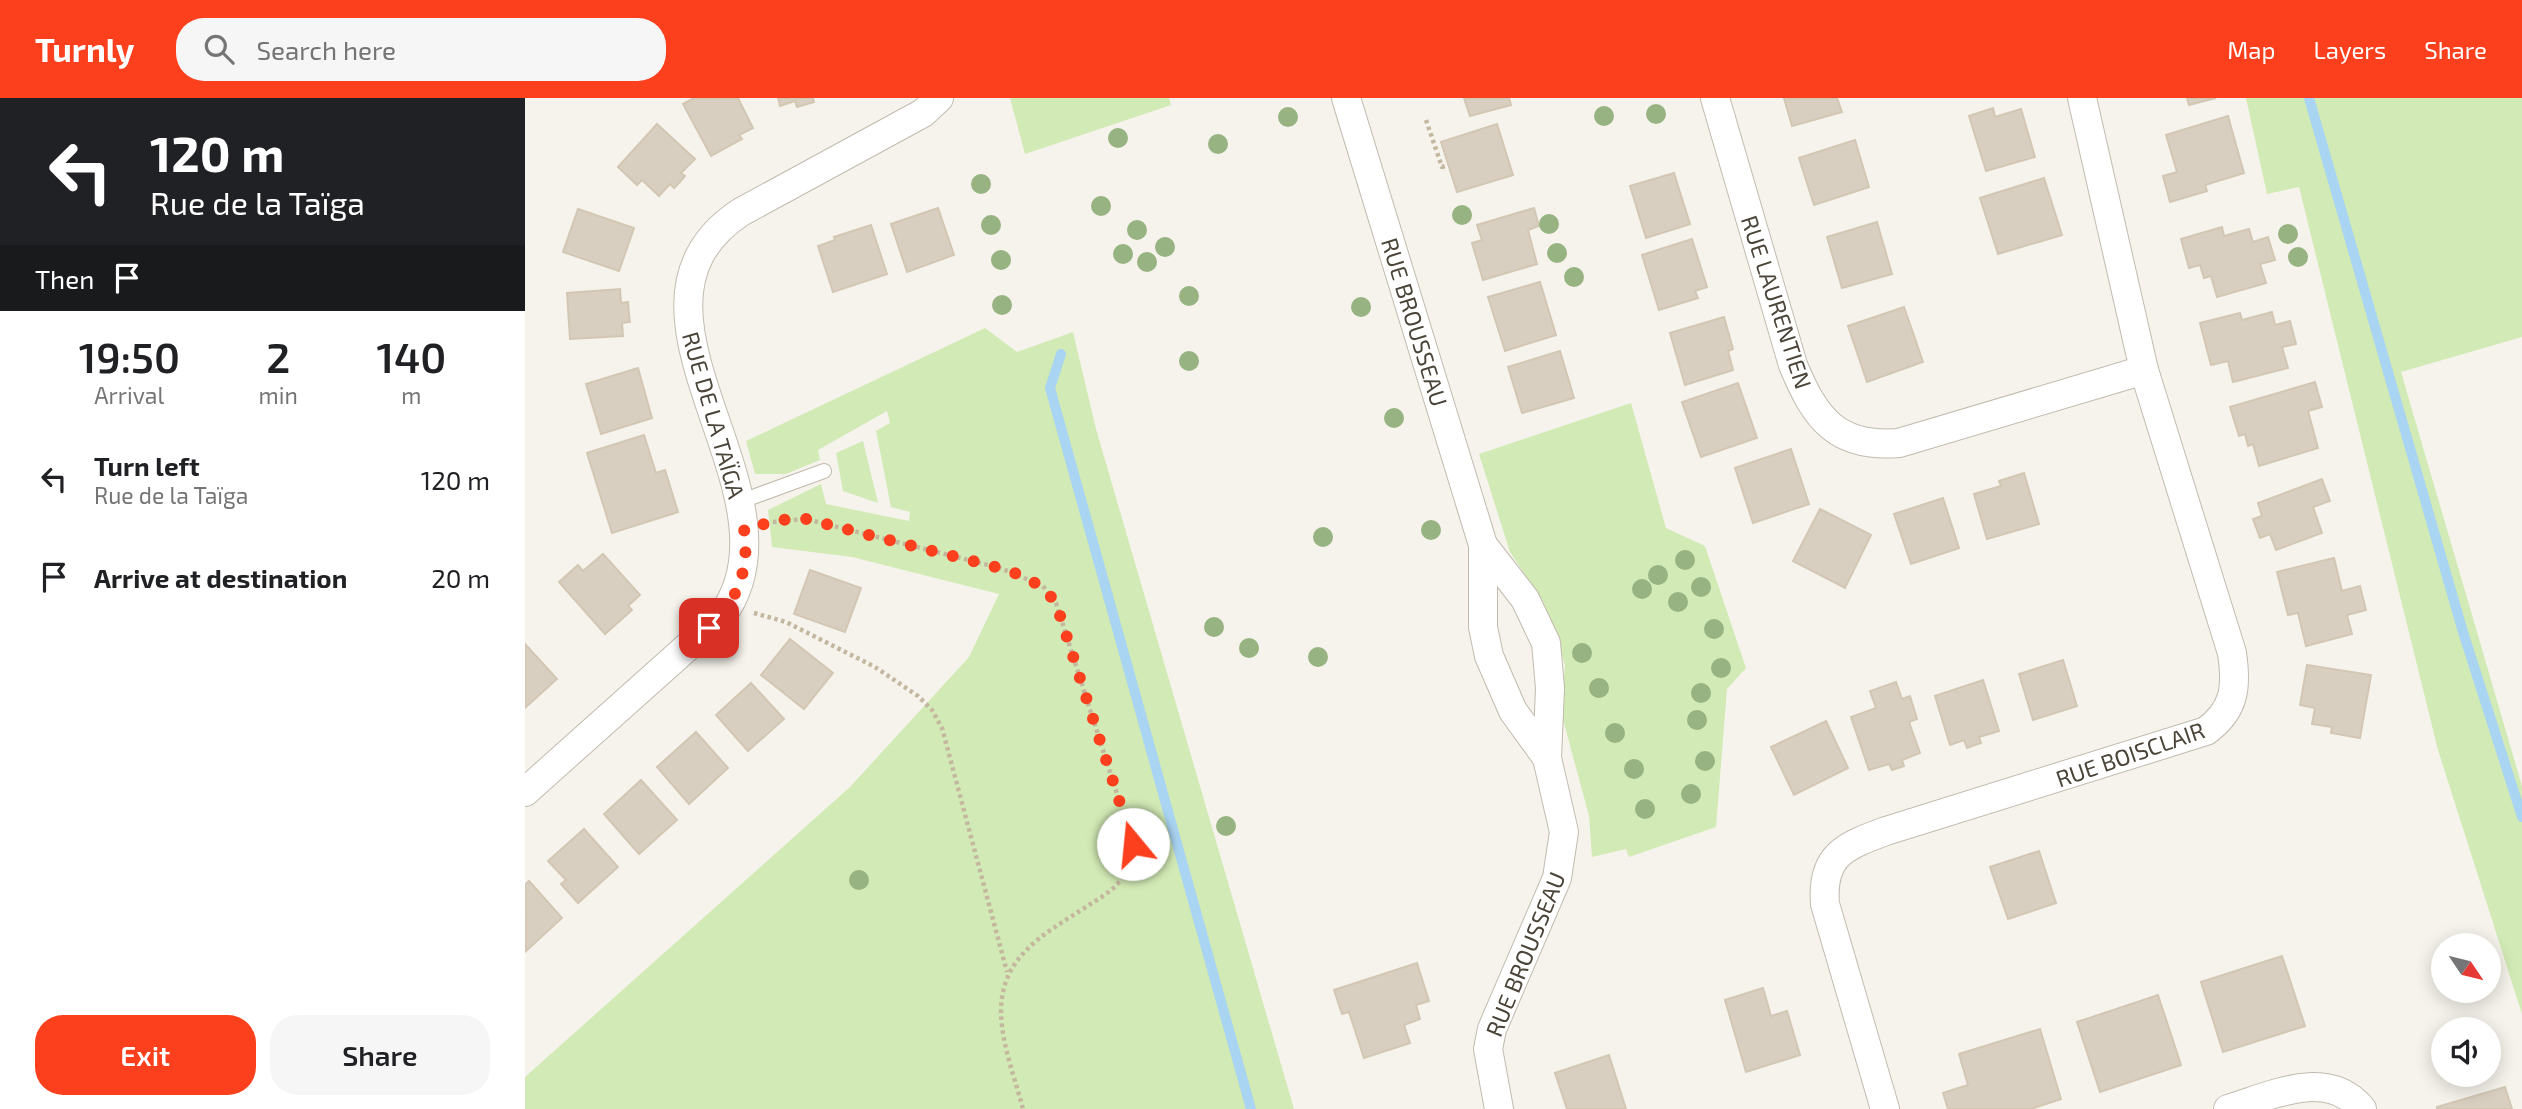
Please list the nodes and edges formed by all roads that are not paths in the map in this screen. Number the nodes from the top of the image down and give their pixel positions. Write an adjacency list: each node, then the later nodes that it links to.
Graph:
1 (1346, 98): 8 (street, RUE BROUSSEAU)
2 (1715, 98): 5 (street, RUE LAURENTIEN)
3 (2082, 98): 5 (street, RUE BOISCLAIR)
4 (931, 106): 7 (street, RUE DE LA TAÏGA)
5 (2144, 370): 12 (street, RUE BOISCLAIR)
6 (824, 471): 7 (lane)
7 (742, 515): 10 (street, RUE DE LA TAÏGA)
8 (1483, 545): 9 (street, RUE BROUSSEAU); 9 (street, RUE BROUSSEAU)
9 (1546, 758): 11 (street, RUE BROUSSEAU)
10 (525, 792)
11 (1499, 1109)
12 (1885, 1109)
13 (2228, 1109): 14 (street)
14 (2362, 1109)

